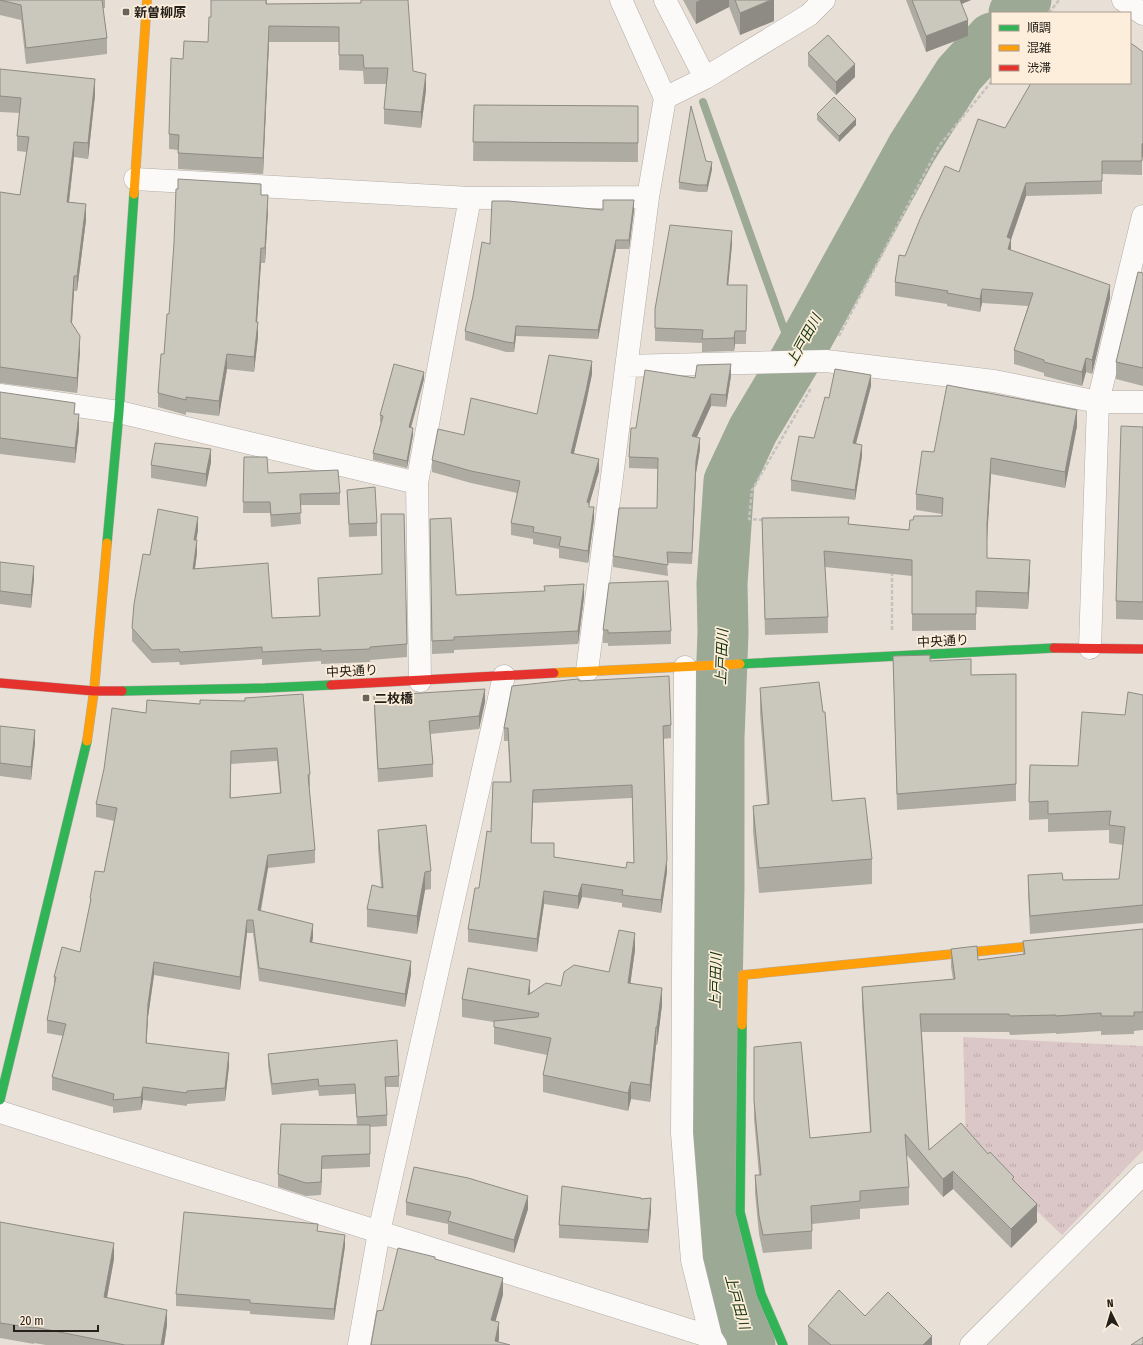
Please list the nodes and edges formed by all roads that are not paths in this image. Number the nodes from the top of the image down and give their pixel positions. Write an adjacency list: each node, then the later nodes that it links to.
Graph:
1 (147, 0): 9 (street)
2 (622, 0): 8 (street)
3 (665, 0): 7 (street)
4 (824, 0): 7 (street)
5 (1123, 0): 6 (street)
6 (1143, 14)
7 (705, 78): 8 (street)
8 (664, 98): 10 (street)
9 (135, 179): 11 (street); 17 (street)
10 (648, 197): 11 (street); 13 (street)
11 (470, 198): 18 (street)
12 (1143, 216): 15 (street)
13 (626, 366): 15 (street); 22 (street)
14 (0, 395): 17 (street)
15 (1098, 402): 16 (street); 19 (street)
16 (1143, 402)
17 (119, 412): 18 (street); 26 (street)
18 (417, 483): 24 (street)
19 (1090, 648): 20 (street, 中央通り); 21 (street, 中央通り)
20 (1143, 649)
21 (695, 667): 22 (street, 中央通り); 32 (street)
22 (587, 671): 23 (street, 中央通り)
23 (504, 676): 24 (street, 中央通り); 31 (street)
24 (420, 681): 26 (street, 中央通り)
25 (0, 683): 26 (street, 中央通り)
26 (94, 691): 28 (street)
27 (1065, 943): 34 (street)
28 (0, 1100)
29 (0, 1112): 31 (street)
30 (1143, 1174): 35 (street)
31 (379, 1232): 32 (street); 33 (street)
32 (714, 1341)
33 (359, 1345)
34 (783, 1345)
35 (971, 1345)

